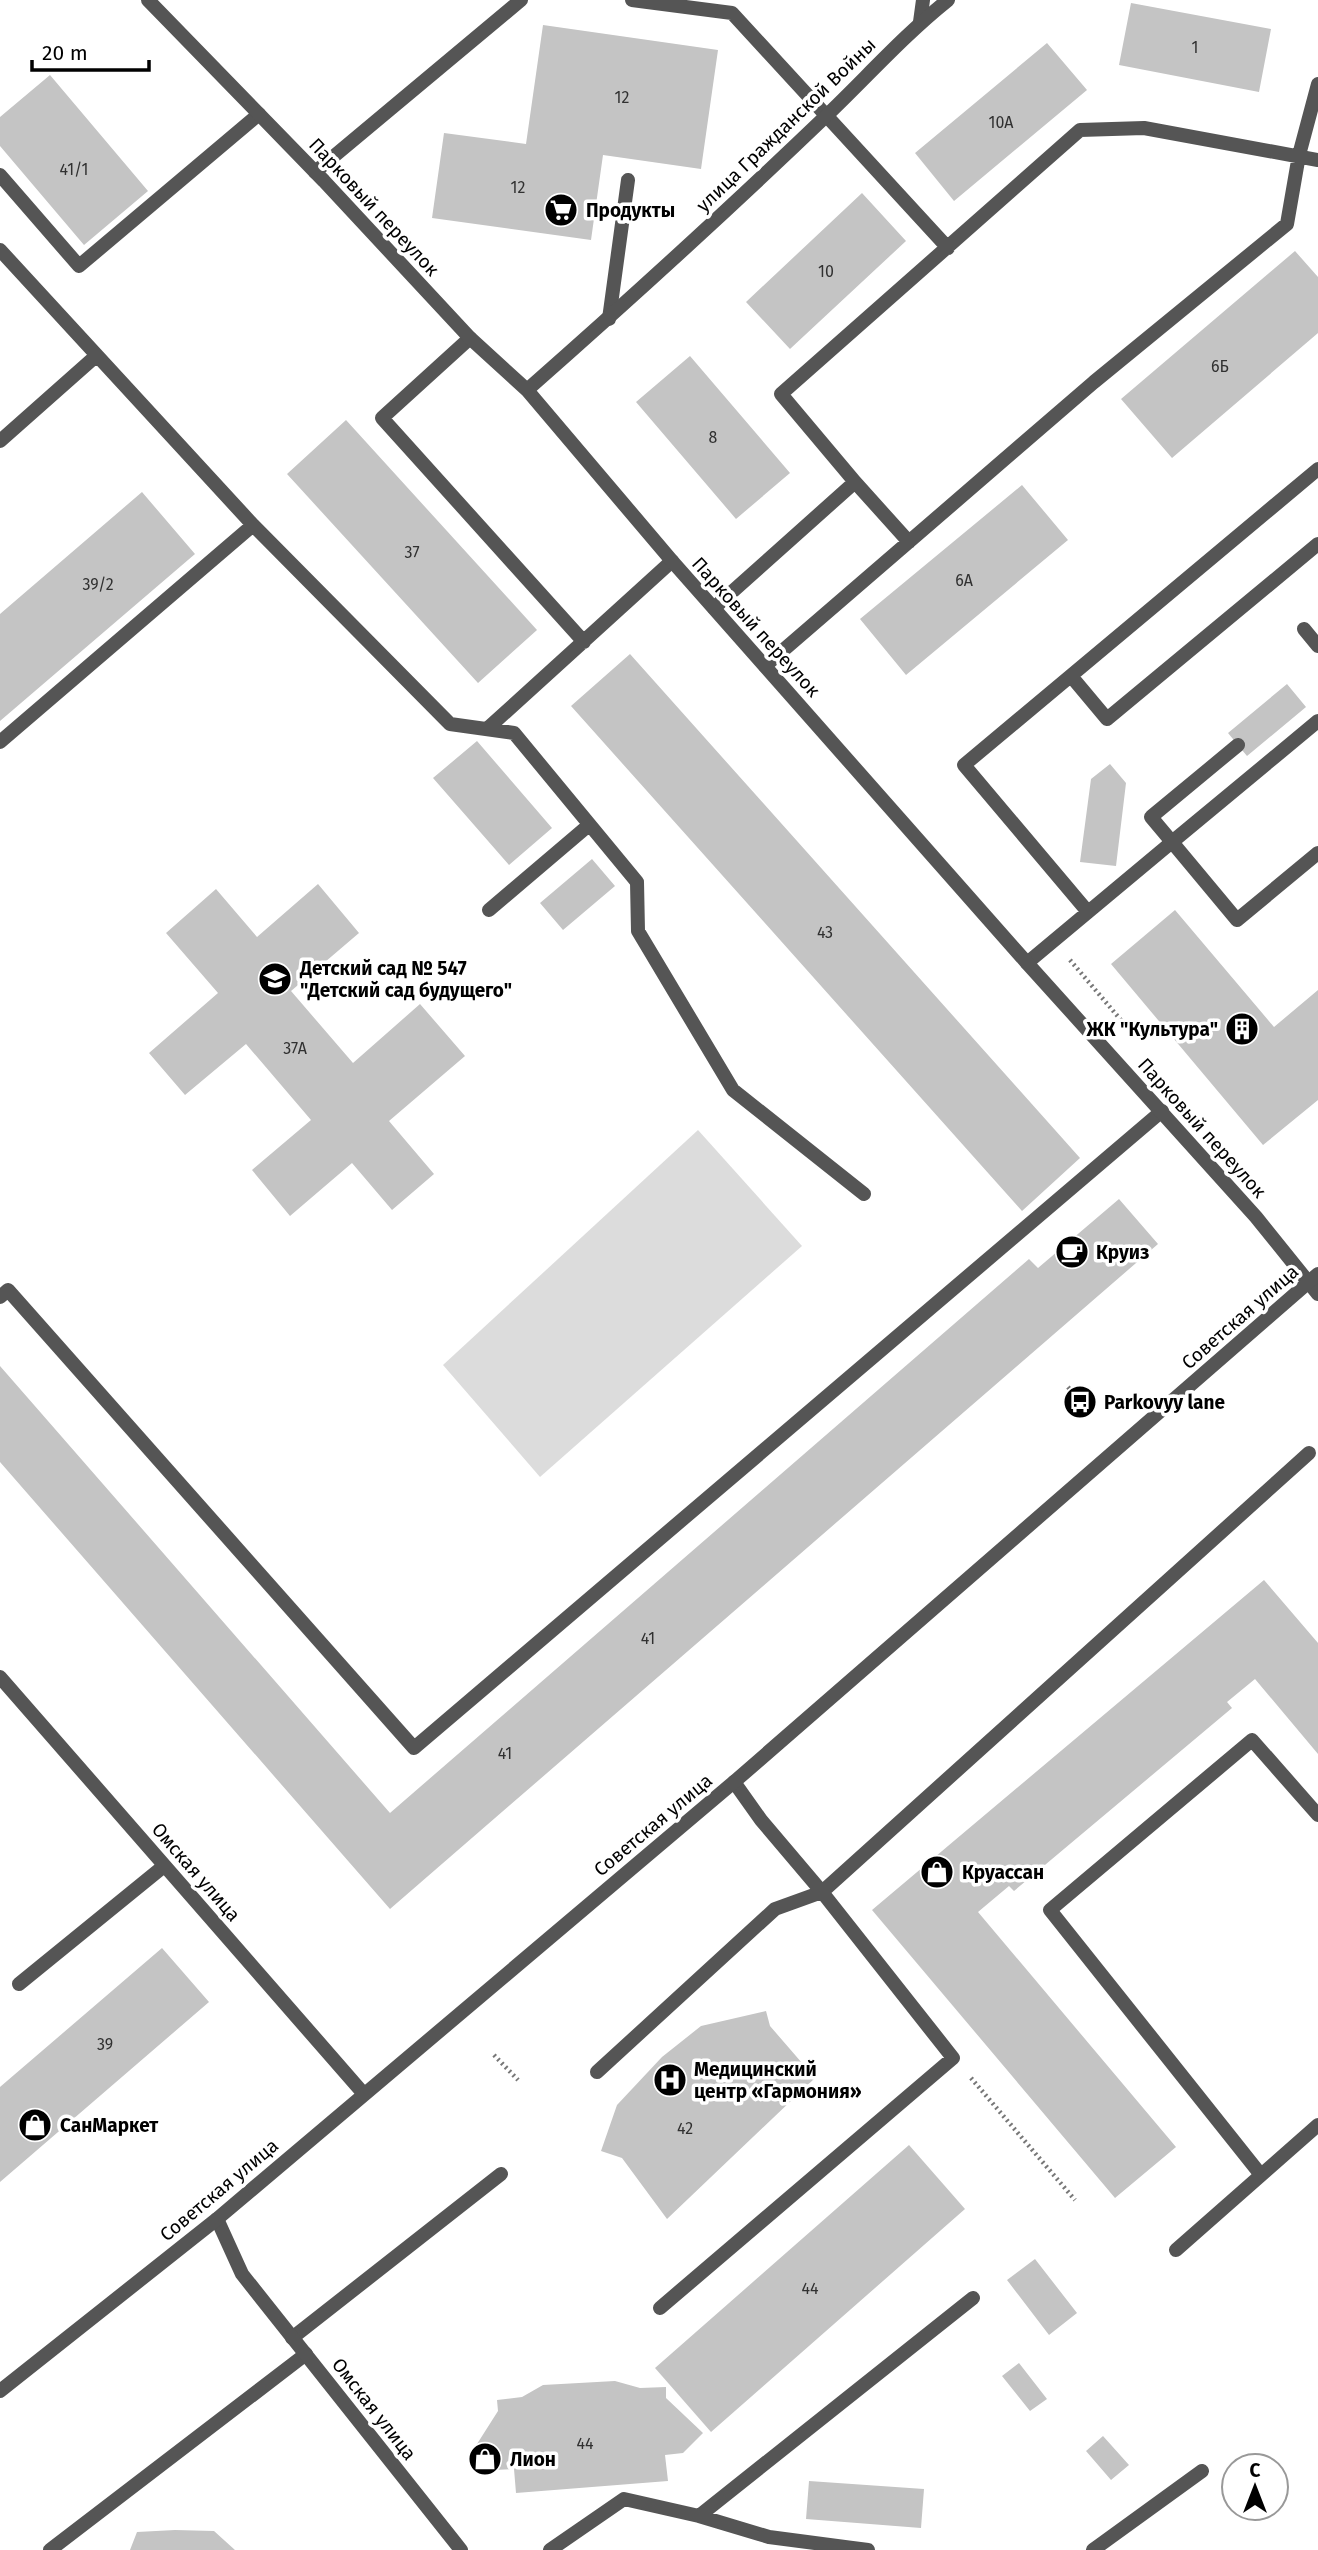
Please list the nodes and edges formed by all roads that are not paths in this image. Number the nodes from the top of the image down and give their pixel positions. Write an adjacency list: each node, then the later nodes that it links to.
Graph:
1 (148, 0): 8 (street, Парковый переулок)
2 (521, 0): 12 (street)
3 (632, 0): 9 (street)
4 (923, 0): 6 (street)
5 (947, 0): 6 (street, улица Гражданской Войны)
6 (920, 22): 9 (street, улица Гражданской Войны)
7 (1318, 84): 10 (street)
8 (258, 114): 12 (street, Парковый переулок); 13 (street)
9 (826, 117): 15 (street); 17 (street, улица Гражданской Войны)
10 (1299, 155): 11 (street); 15 (street); 25 (street)
11 (1318, 160)
12 (315, 172): 18 (street, Парковый переулок)
13 (0, 175)
14 (628, 180): 17 (street)
15 (948, 248): 23 (street)
16 (0, 250): 19 (street)
17 (609, 319): 20 (street, улица Гражданской Войны)
18 (470, 338): 20 (street, Парковый переулок); 30 (street)
19 (96, 356): 21 (street); 24 (street)
20 (527, 390): 27 (street, Парковый переулок)
21 (0, 441)
22 (1318, 469): 33 (street)
23 (855, 482): 25 (street); 28 (street)
24 (253, 525): 35 (street); 36 (street)
25 (909, 542): 32 (street)
26 (1318, 544): 33 (street)
27 (672, 561): 28 (street, Парковый переулок); 30 (street)
28 (713, 608): 32 (street, Парковый переулок)
29 (1304, 629): 31 (street)
30 (584, 642): 35 (street)
31 (1318, 646)
32 (765, 666): 43 (street, Парковый переулок)
33 (1071, 676): 42 (street)
34 (1318, 721): 39 (street)
35 (487, 729): 38 (street)
36 (0, 742)
37 (1238, 745): 39 (street)
38 (589, 825): 41 (street); 45 (street)
39 (1172, 842): 40 (street); 42 (street)
40 (1318, 853)
41 (489, 910)
42 (1088, 912): 43 (street)
43 (1027, 963): 44 (street, Парковый переулок)
44 (1162, 1111): 46 (street, Парковый переулок); 48 (street)
45 (864, 1194)
46 (1313, 1278): 47 (street, Парковый переулок); 51 (street, Советская улица)
47 (1318, 1294)
48 (0, 1297)
49 (1309, 1453): 54 (street)
50 (0, 1677): 53 (street, Омская улица)
51 (734, 1782): 54 (street); 57 (street, Советская улица)
52 (1318, 1815): 60 (street)
53 (164, 1866): 55 (street); 57 (street, Омская улица)
54 (822, 1892): 56 (street); 64 (street)
55 (19, 1984)
56 (597, 2072)
57 (363, 2093): 61 (street, Советская улица)
58 (1318, 2125): 60 (street)
59 (501, 2174): 65 (street)
60 (1261, 2175): 62 (street)
61 (217, 2219): 65 (street, Омская улица); 67 (street, Советская улица)
62 (1176, 2250)
63 (973, 2298): 69 (street)
64 (660, 2308)
65 (292, 2338): 66 (street, Омская улица)
66 (306, 2354): 70 (street); 71 (street, Омская улица)
67 (0, 2392)
68 (1202, 2470): 74 (street)
69 (699, 2516): 72 (street); 73 (street)
70 (50, 2550)
71 (461, 2550)
72 (550, 2550)
73 (869, 2550)
74 (1093, 2550)

